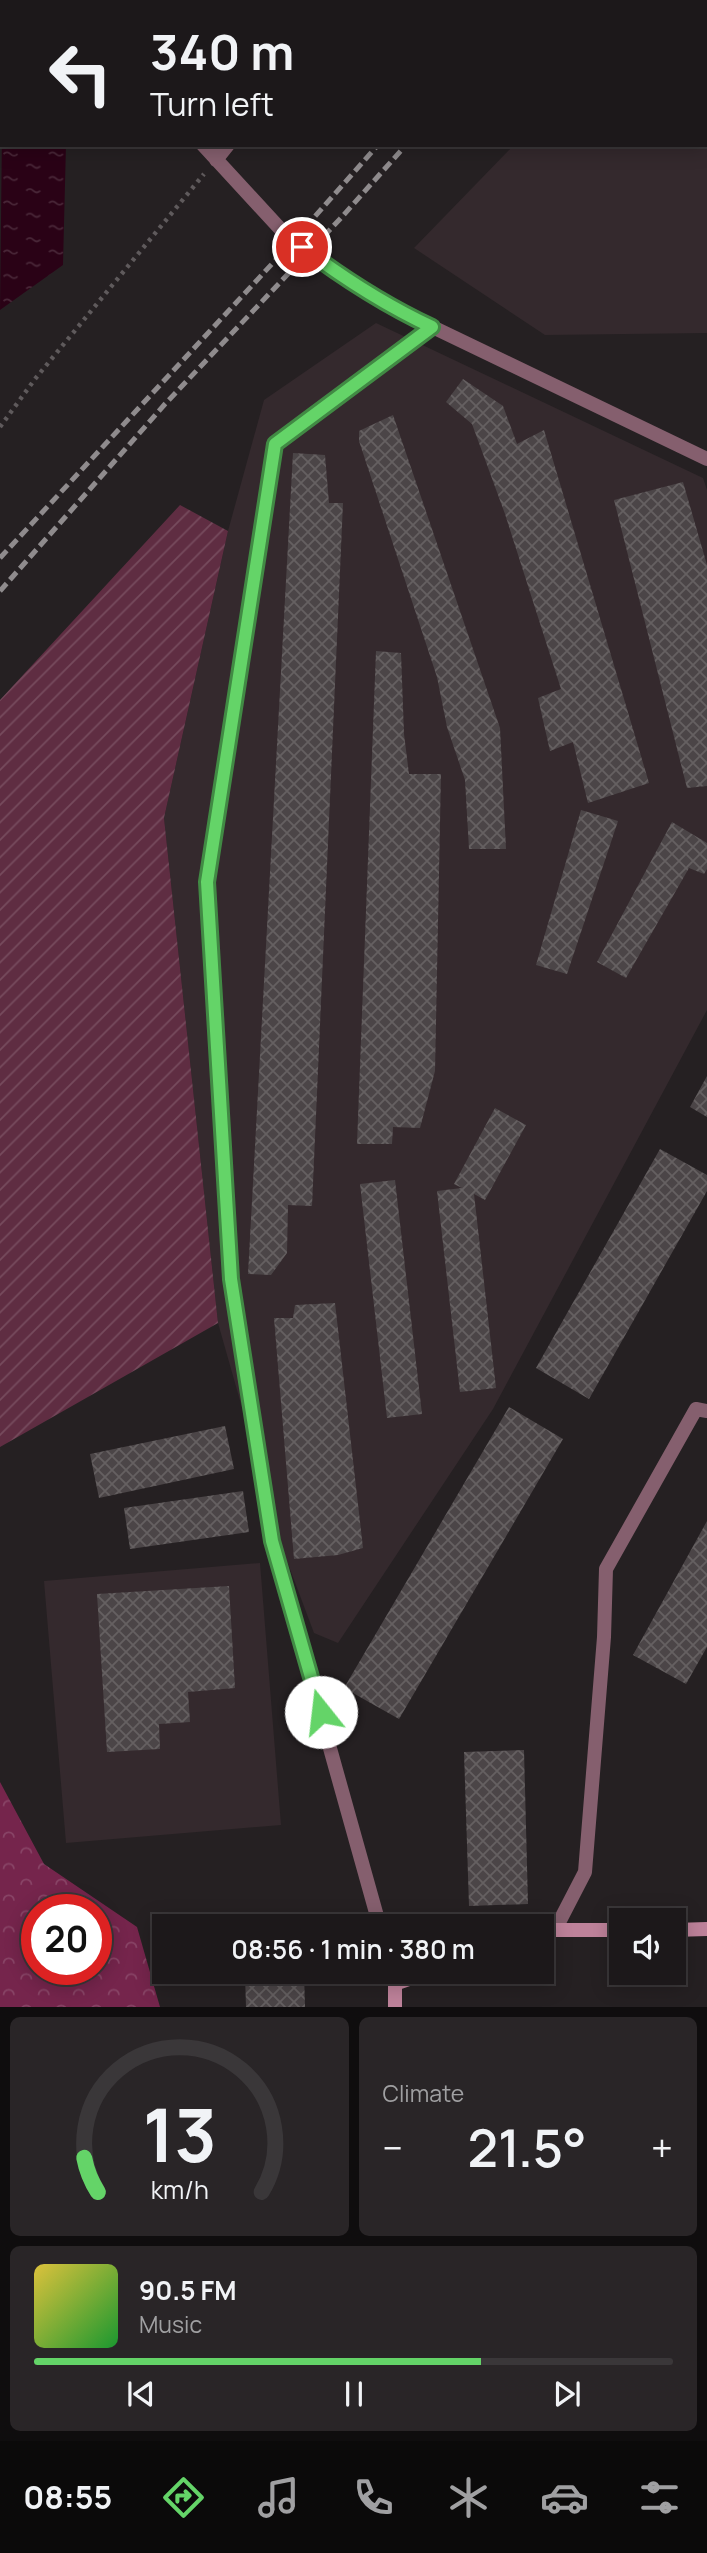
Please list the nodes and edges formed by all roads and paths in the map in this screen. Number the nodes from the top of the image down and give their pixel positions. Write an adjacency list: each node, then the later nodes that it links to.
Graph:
1 (204, 147): 3 (street)
2 (226, 147): 3 (street)
3 (216, 160): 4 (street); 5 (path)
4 (432, 327): 6 (street); 8 (street)
5 (0, 427)
6 (707, 459)
7 (707, 1411): 9 (street)
8 (376, 1914)
9 (554, 1924)
10 (707, 1929): 12 (street)
11 (609, 1930): 13 (street)
12 (686, 1930)
13 (554, 1932)
14 (393, 1984): 15 (street)
15 (395, 2007)

